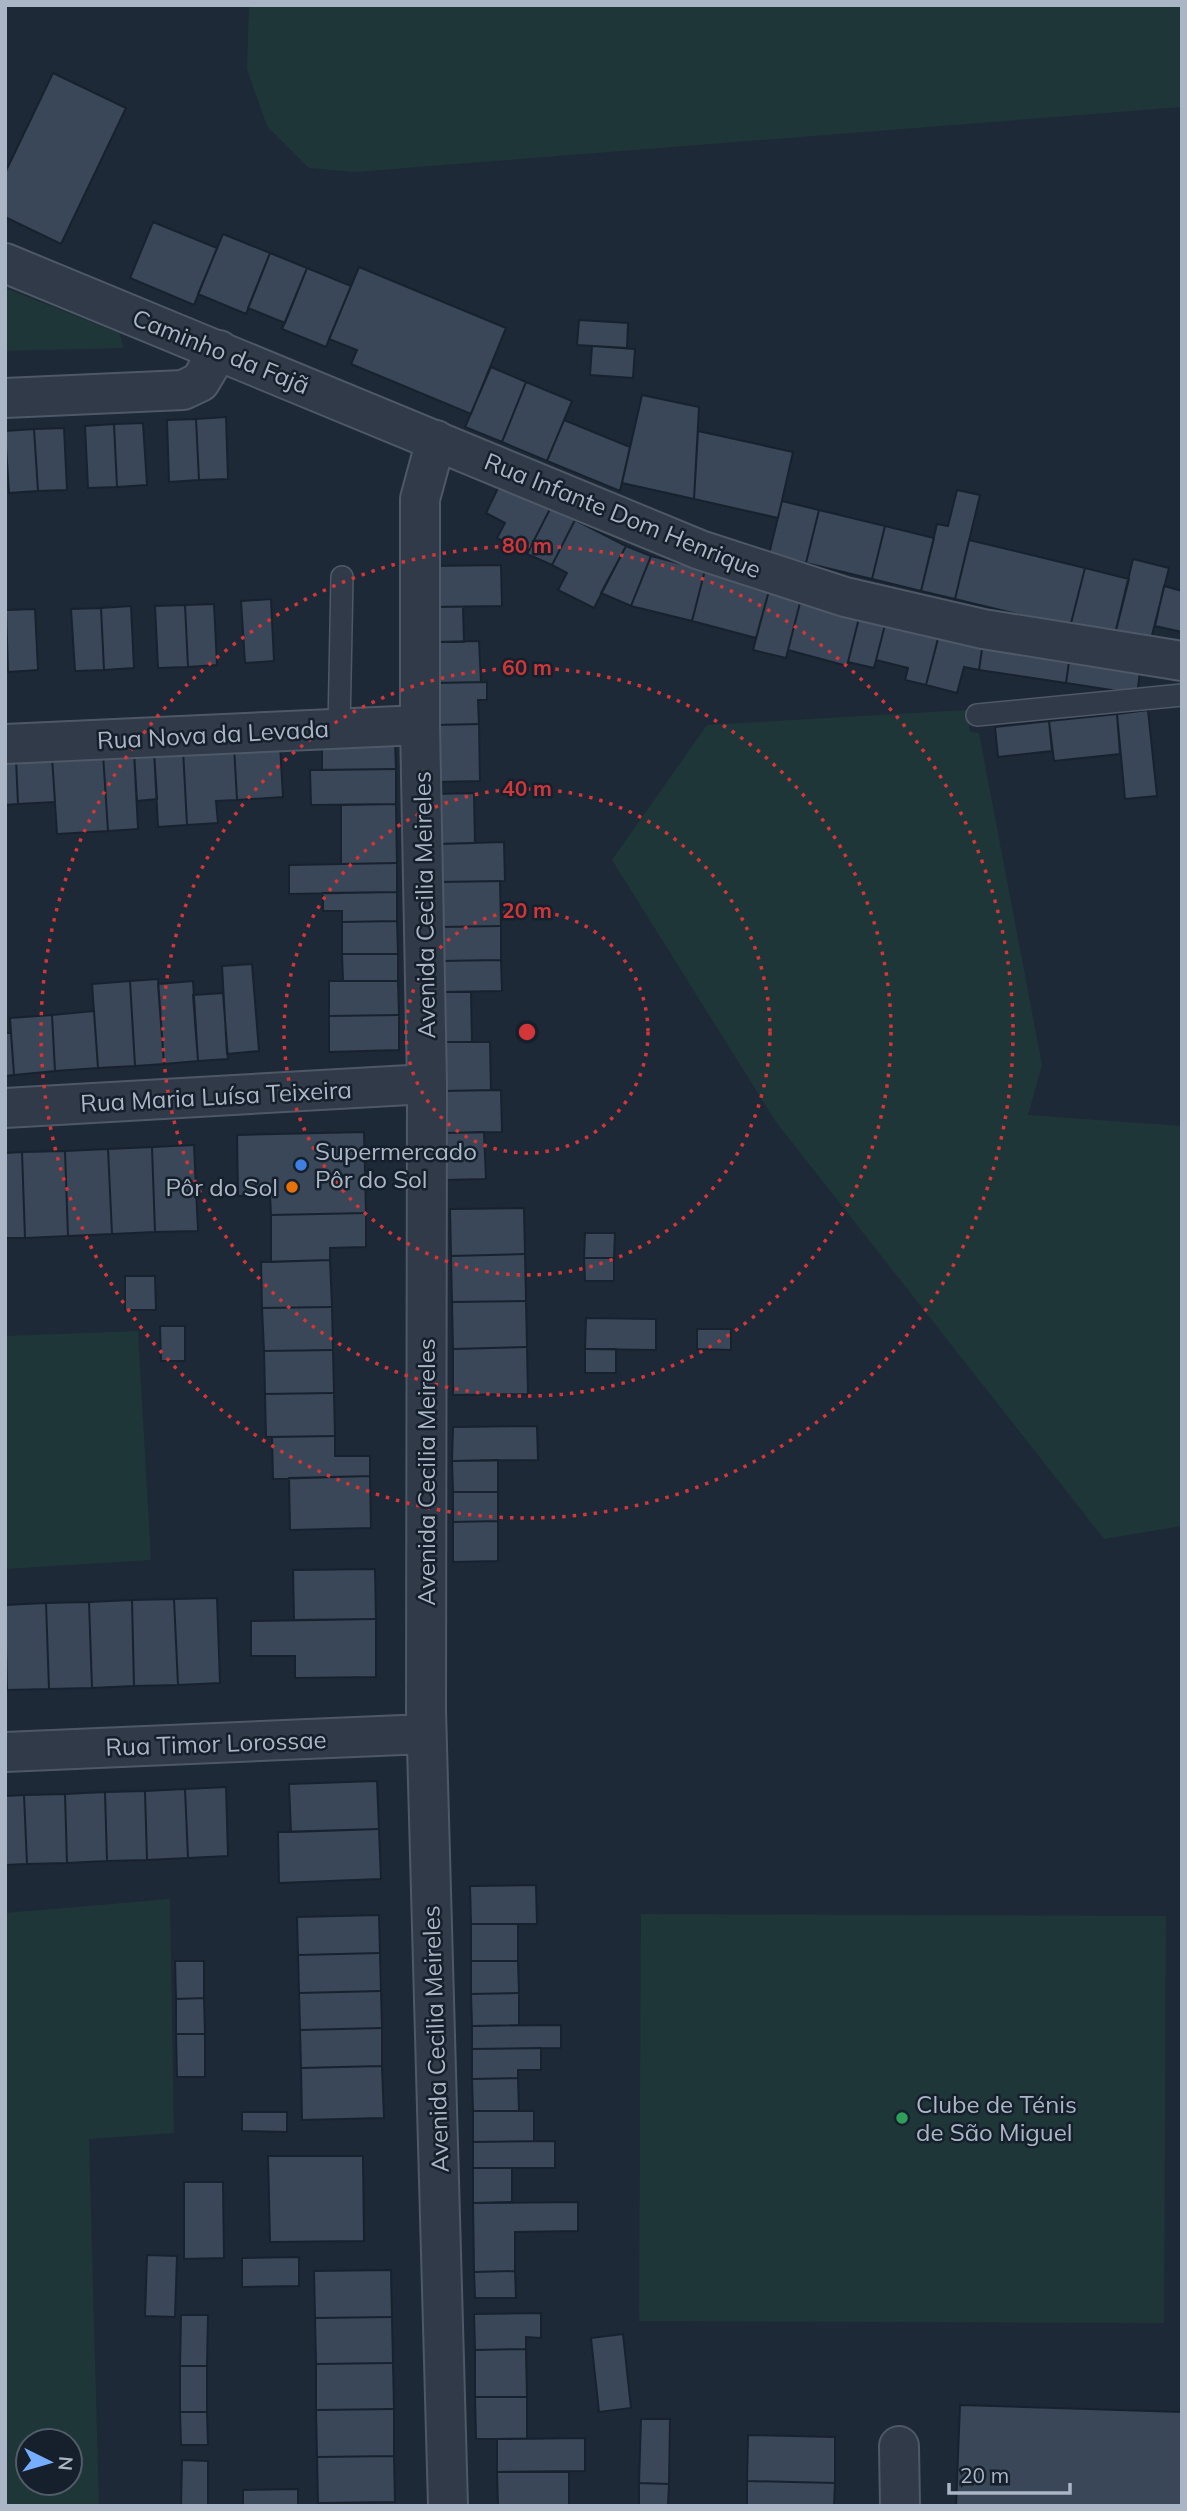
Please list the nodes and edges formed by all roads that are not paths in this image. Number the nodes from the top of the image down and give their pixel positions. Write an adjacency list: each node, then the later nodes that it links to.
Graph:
1 (5, 263): 2 (street, Caminho da Fajã)
2 (219, 350): 3 (street); 4 (street, Caminho da Fajã)
3 (5, 398)
4 (436, 440): 6 (street, Rua Infante Dom Henrique); 9 (street, Avenida Cecilia Meireles)
5 (342, 576): 10 (lane)
6 (1182, 661)
7 (1182, 695): 8 (lane)
8 (977, 715)
9 (420, 725): 10 (street, Rua Nova da Levada); 12 (street, Avenida Cecilia Meireles)
10 (339, 728): 11 (street, Rua Nova da Levada)
11 (5, 744)
12 (427, 1084): 13 (street, Rua Maria Luísa Teixeira); 14 (street, Avenida Cecilia Meireles)
13 (5, 1108)
14 (426, 1734): 15 (street, Rua Timor Lorossae); 17 (street, Avenida Cecilia Meireles)
15 (5, 1752)
16 (899, 2446): 18 (street)
17 (448, 2506)
18 (900, 2506)

